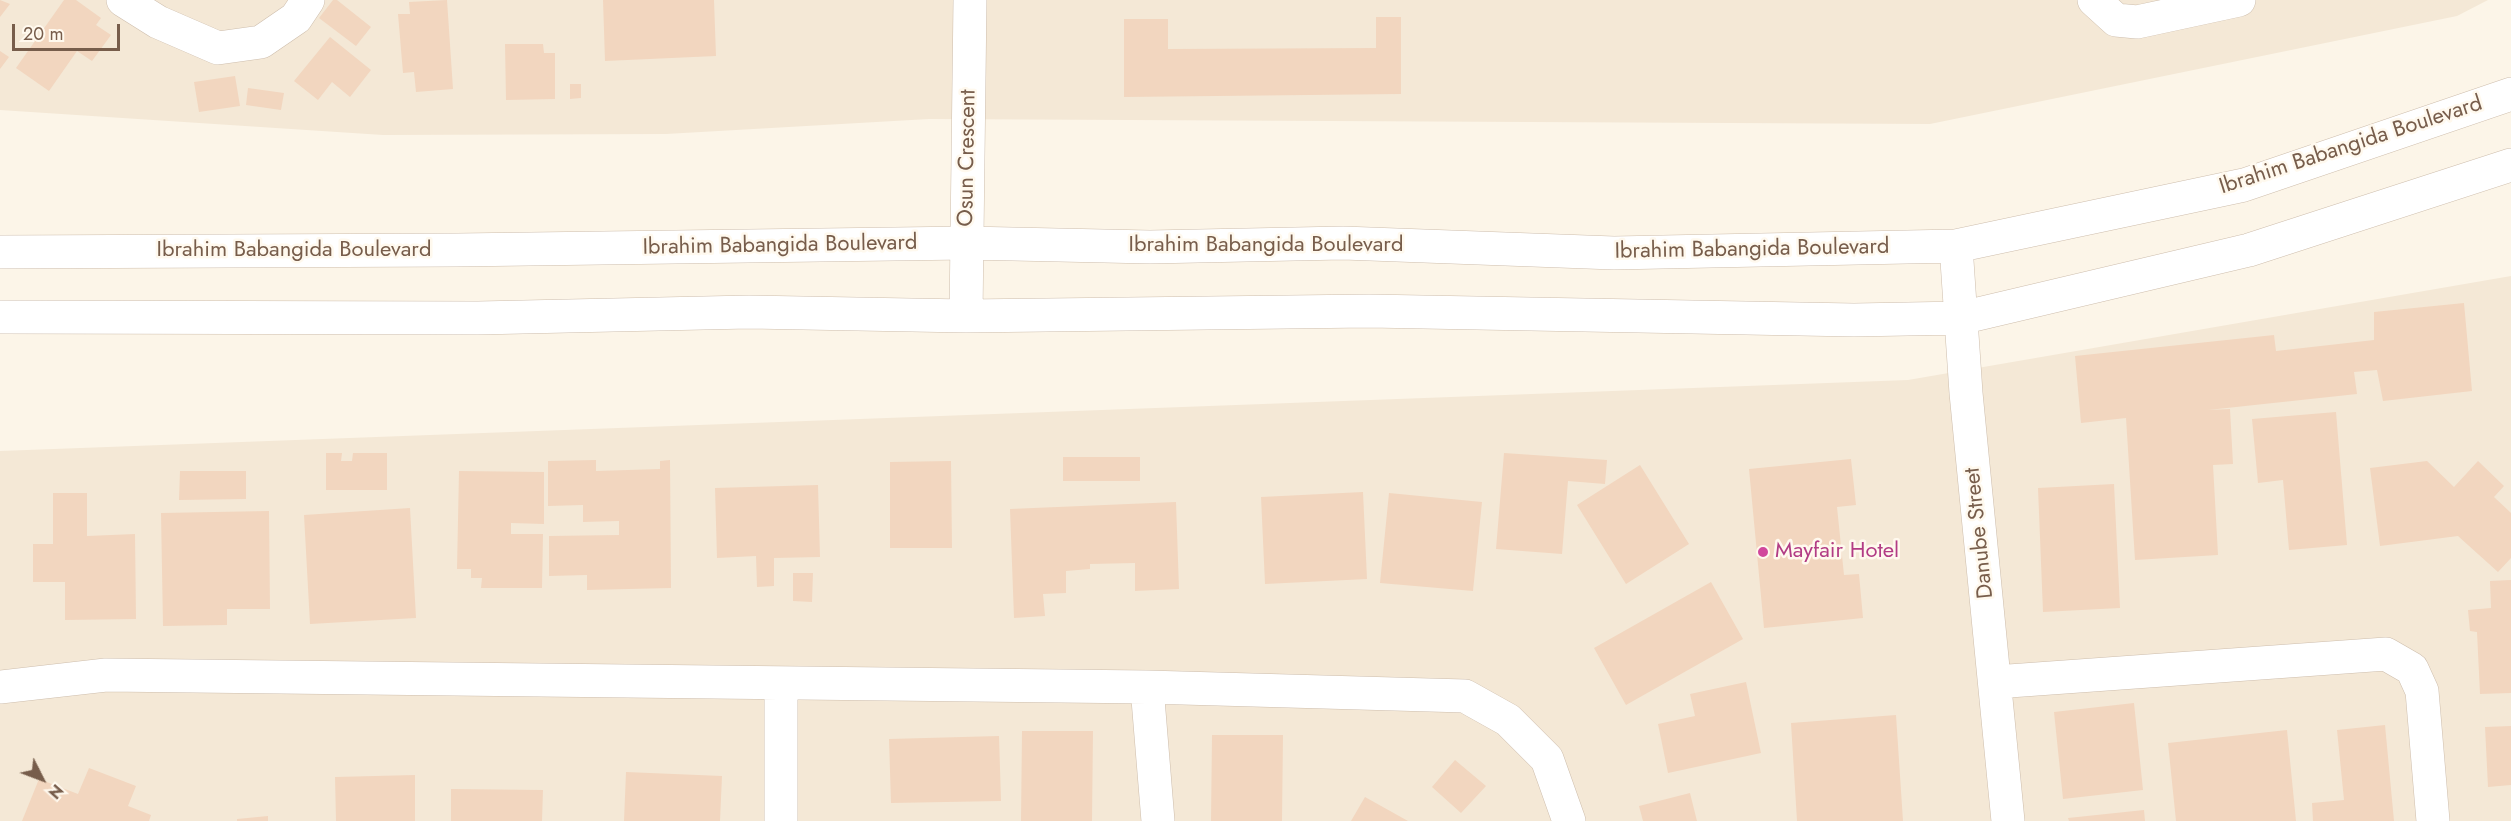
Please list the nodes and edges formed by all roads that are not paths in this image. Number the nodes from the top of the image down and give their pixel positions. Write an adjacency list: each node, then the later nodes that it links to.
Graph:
1 (123, 0): 2 (street)
2 (308, 0)
3 (970, 0): 8 (street, Osun Crescent)
4 (2094, 0): 5 (street)
5 (2239, 0)
6 (2511, 94): 9 (street, Ibrahim Babangida Boulevard)
7 (2511, 165): 13 (street)
8 (967, 243): 9 (street, Ibrahim Babangida Boulevard); 10 (street, Ibrahim Babangida Boulevard); 11 (street, Osun Crescent)
9 (1956, 246): 13 (street, Danube Street)
10 (0, 252)
11 (966, 316): 12 (street); 13 (street)
12 (0, 317)
13 (1961, 318): 14 (street, Danube Street)
14 (1995, 682): 21 (street, Danube Street); 22 (street)
15 (781, 685): 16 (street); 17 (street); 18 (street)
16 (0, 687)
17 (1148, 687): 19 (street); 20 (street)
18 (780, 821)
19 (1158, 821)
20 (1569, 821)
21 (2008, 821)
22 (2433, 821)

